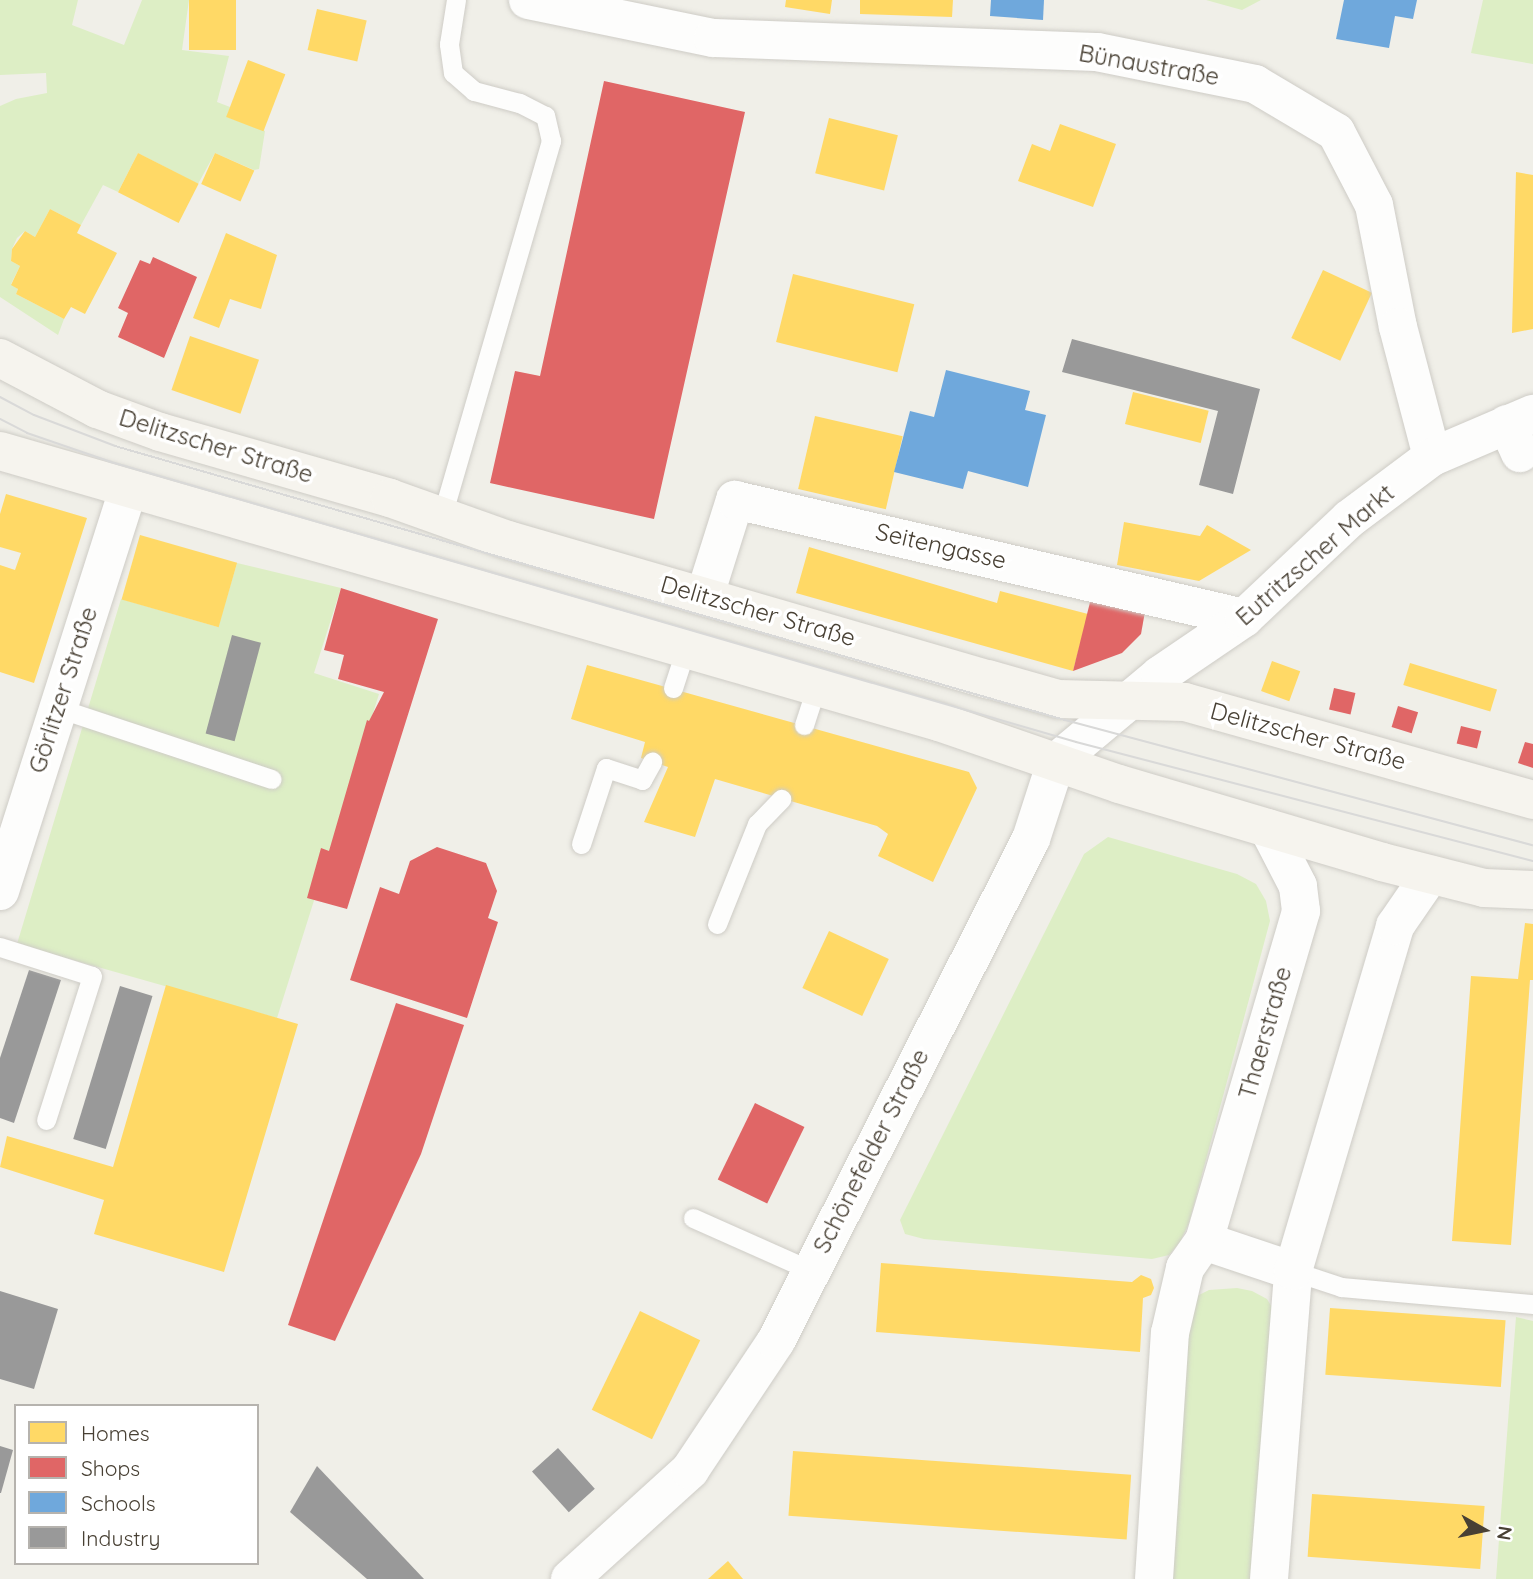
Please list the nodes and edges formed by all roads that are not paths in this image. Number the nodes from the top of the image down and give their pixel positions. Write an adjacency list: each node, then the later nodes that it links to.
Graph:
1 (456, 0): 8 (lane)
2 (528, 0): 6 (street, Bünaustraße)
3 (0, 358): 8 (main road, Delitzscher Straße)
4 (1520, 430): 6 (street, Eutritzscher Markt)
5 (0, 451): 7 (main road)
6 (1432, 457): 10 (street, Eutritzscher Markt)
7 (128, 490): 11 (main road); 15 (street, Görlitzer Straße)
8 (442, 516): 9 (main road, Delitzscher Straße)
9 (705, 595): 10 (street, Seitengasse); 14 (main road, Delitzscher Straße)
10 (1244, 618): 14 (street, Eutritzscher Markt)
11 (685, 650): 12 (main road); 13 (lane)
12 (816, 687): 16 (lane); 18 (main road)
13 (673, 688)
14 (1132, 700): 18 (street); 21 (main road, Delitzscher Straße)
15 (58, 708): 19 (lane); 26 (street, Görlitzer Straße)
16 (804, 726)
17 (652, 762): 23 (lane)
18 (1056, 762): 22 (main road); 32 (street, Schönefelder Straße)
19 (271, 779)
20 (781, 799): 27 (lane)
21 (1533, 800)
22 (1268, 828): 24 (main road); 31 (street, Thaerstraße)
23 (581, 844)
24 (1430, 875): 25 (main road); 33 (street)
25 (1533, 890)
26 (0, 891)
27 (717, 924)
28 (0, 947): 29 (lane)
29 (46, 1120)
30 (694, 1218): 32 (lane)
31 (1203, 1241): 33 (street); 36 (street, Thaerstraße)
32 (810, 1270): 35 (street, Schönefelder Straße)
33 (1293, 1271): 34 (lane); 37 (street)
34 (1533, 1304)
35 (570, 1579)
36 (1154, 1579)
37 (1269, 1579)

